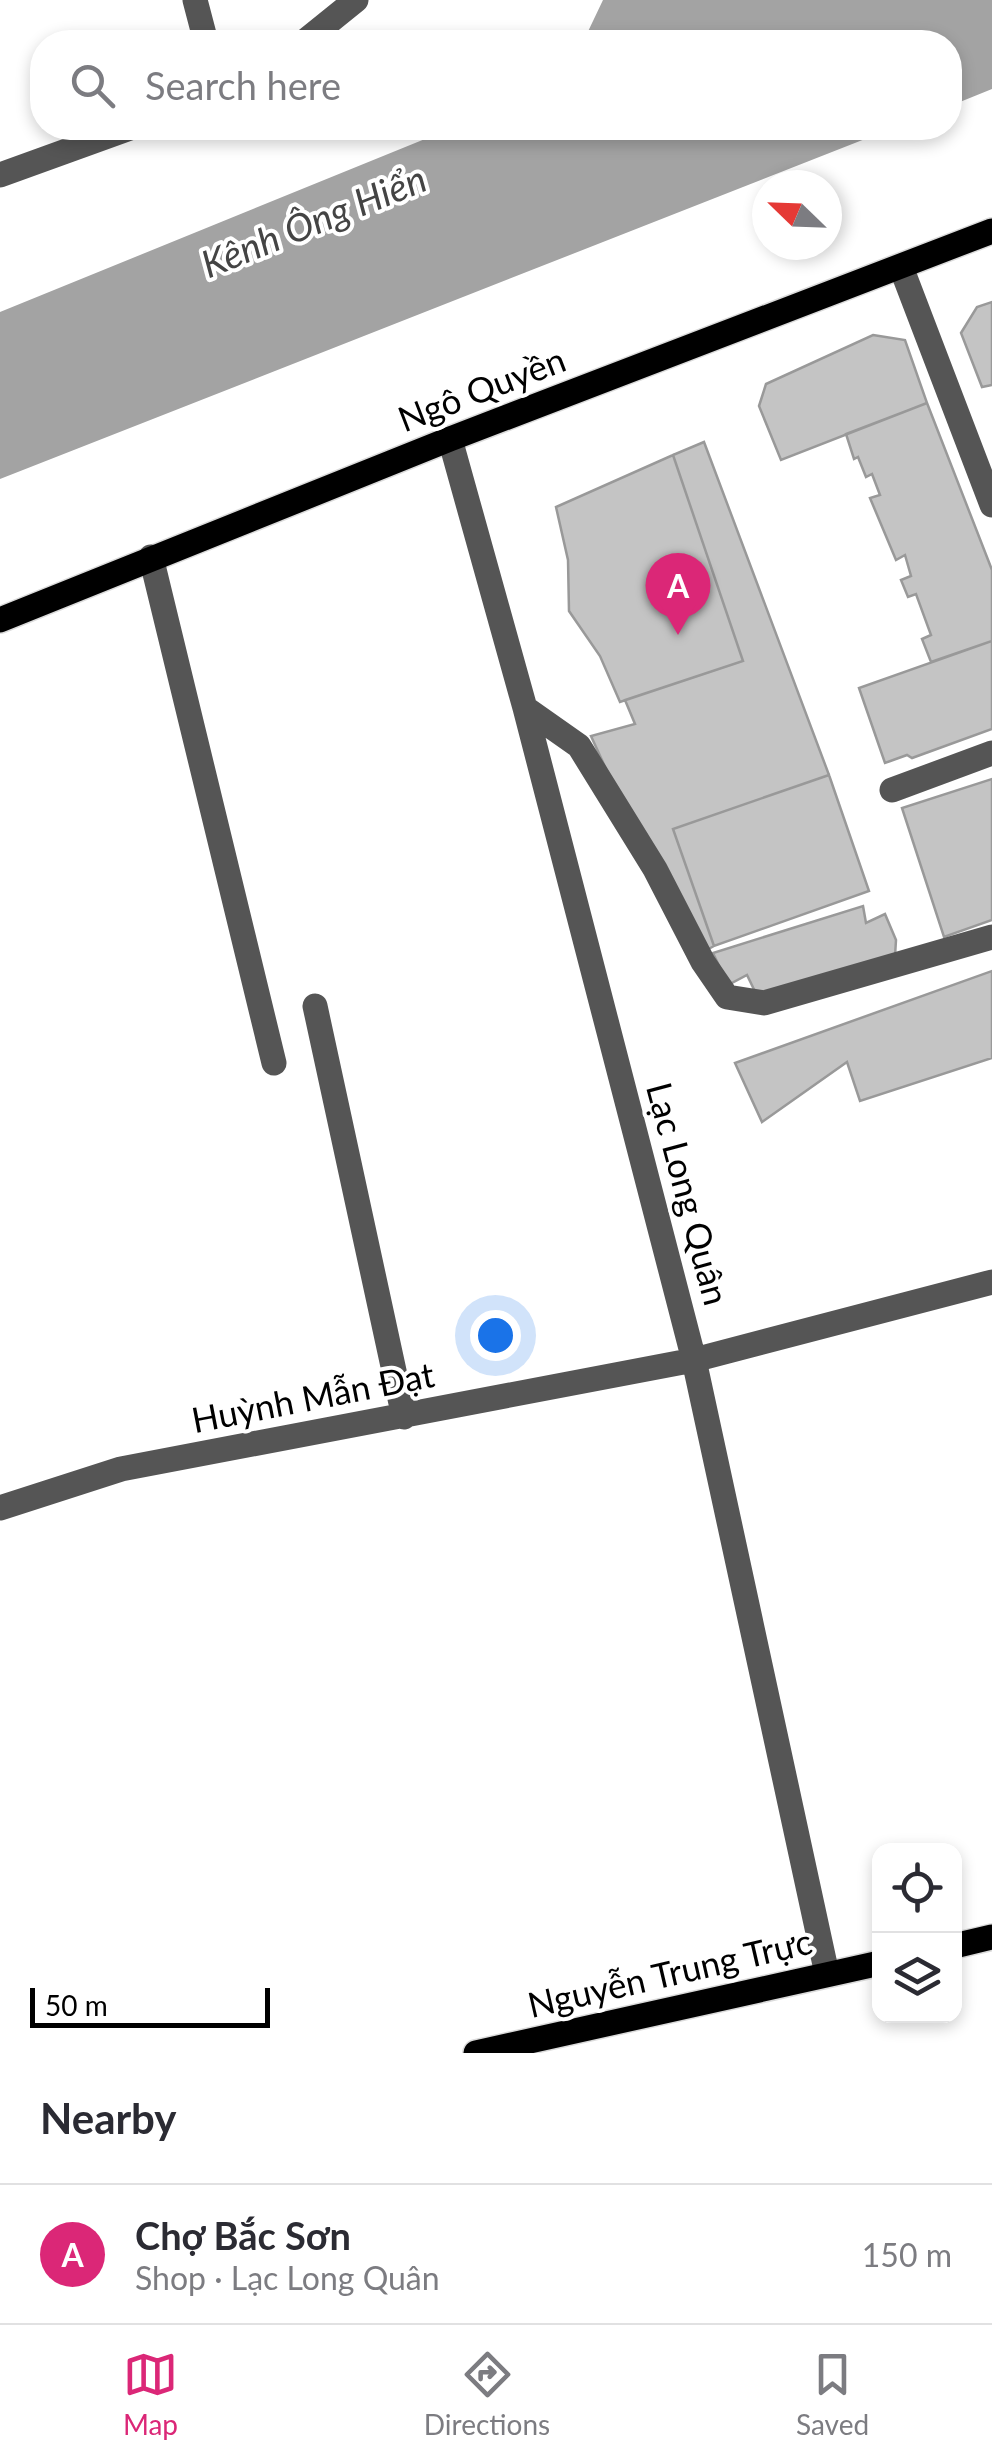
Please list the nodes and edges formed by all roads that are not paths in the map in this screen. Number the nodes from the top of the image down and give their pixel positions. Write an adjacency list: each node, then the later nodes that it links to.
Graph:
1 (195, 0): 3 (street)
2 (356, 0): 4 (street)
3 (203, 30)
4 (319, 30)
5 (97, 140): 6 (street)
6 (0, 175)
7 (992, 231): 8 (main road, Ngô Quyền)
8 (901, 268): 9 (main road, Ngô Quyền); 10 (street)
9 (450, 439): 11 (main road, Ngô Quyền); 13 (street, Lạc Long Quân)
10 (992, 505)
11 (151, 557): 12 (main road, Ngô Quyền); 18 (street)
12 (0, 620)
13 (524, 708): 16 (street); 20 (street, Lạc Long Quân)
14 (992, 753): 15 (street)
15 (892, 790)
16 (992, 937)
17 (316, 1006): 21 (street)
18 (274, 1063)
19 (992, 1282): 20 (street, Huỳnh Mẫn Đạt)
20 (694, 1360): 21 (street, Huỳnh Mẫn Đạt); 26 (street, Lạc Long Quân)
21 (404, 1417): 22 (street, Huỳnh Mẫn Đạt)
22 (0, 1508)
23 (992, 1937): 24 (main road)
24 (962, 1944)
25 (872, 1964): 26 (main road, Nguyễn Trung Trực)
26 (827, 1974): 27 (main road, Nguyễn Trung Trực)
27 (476, 2053)

